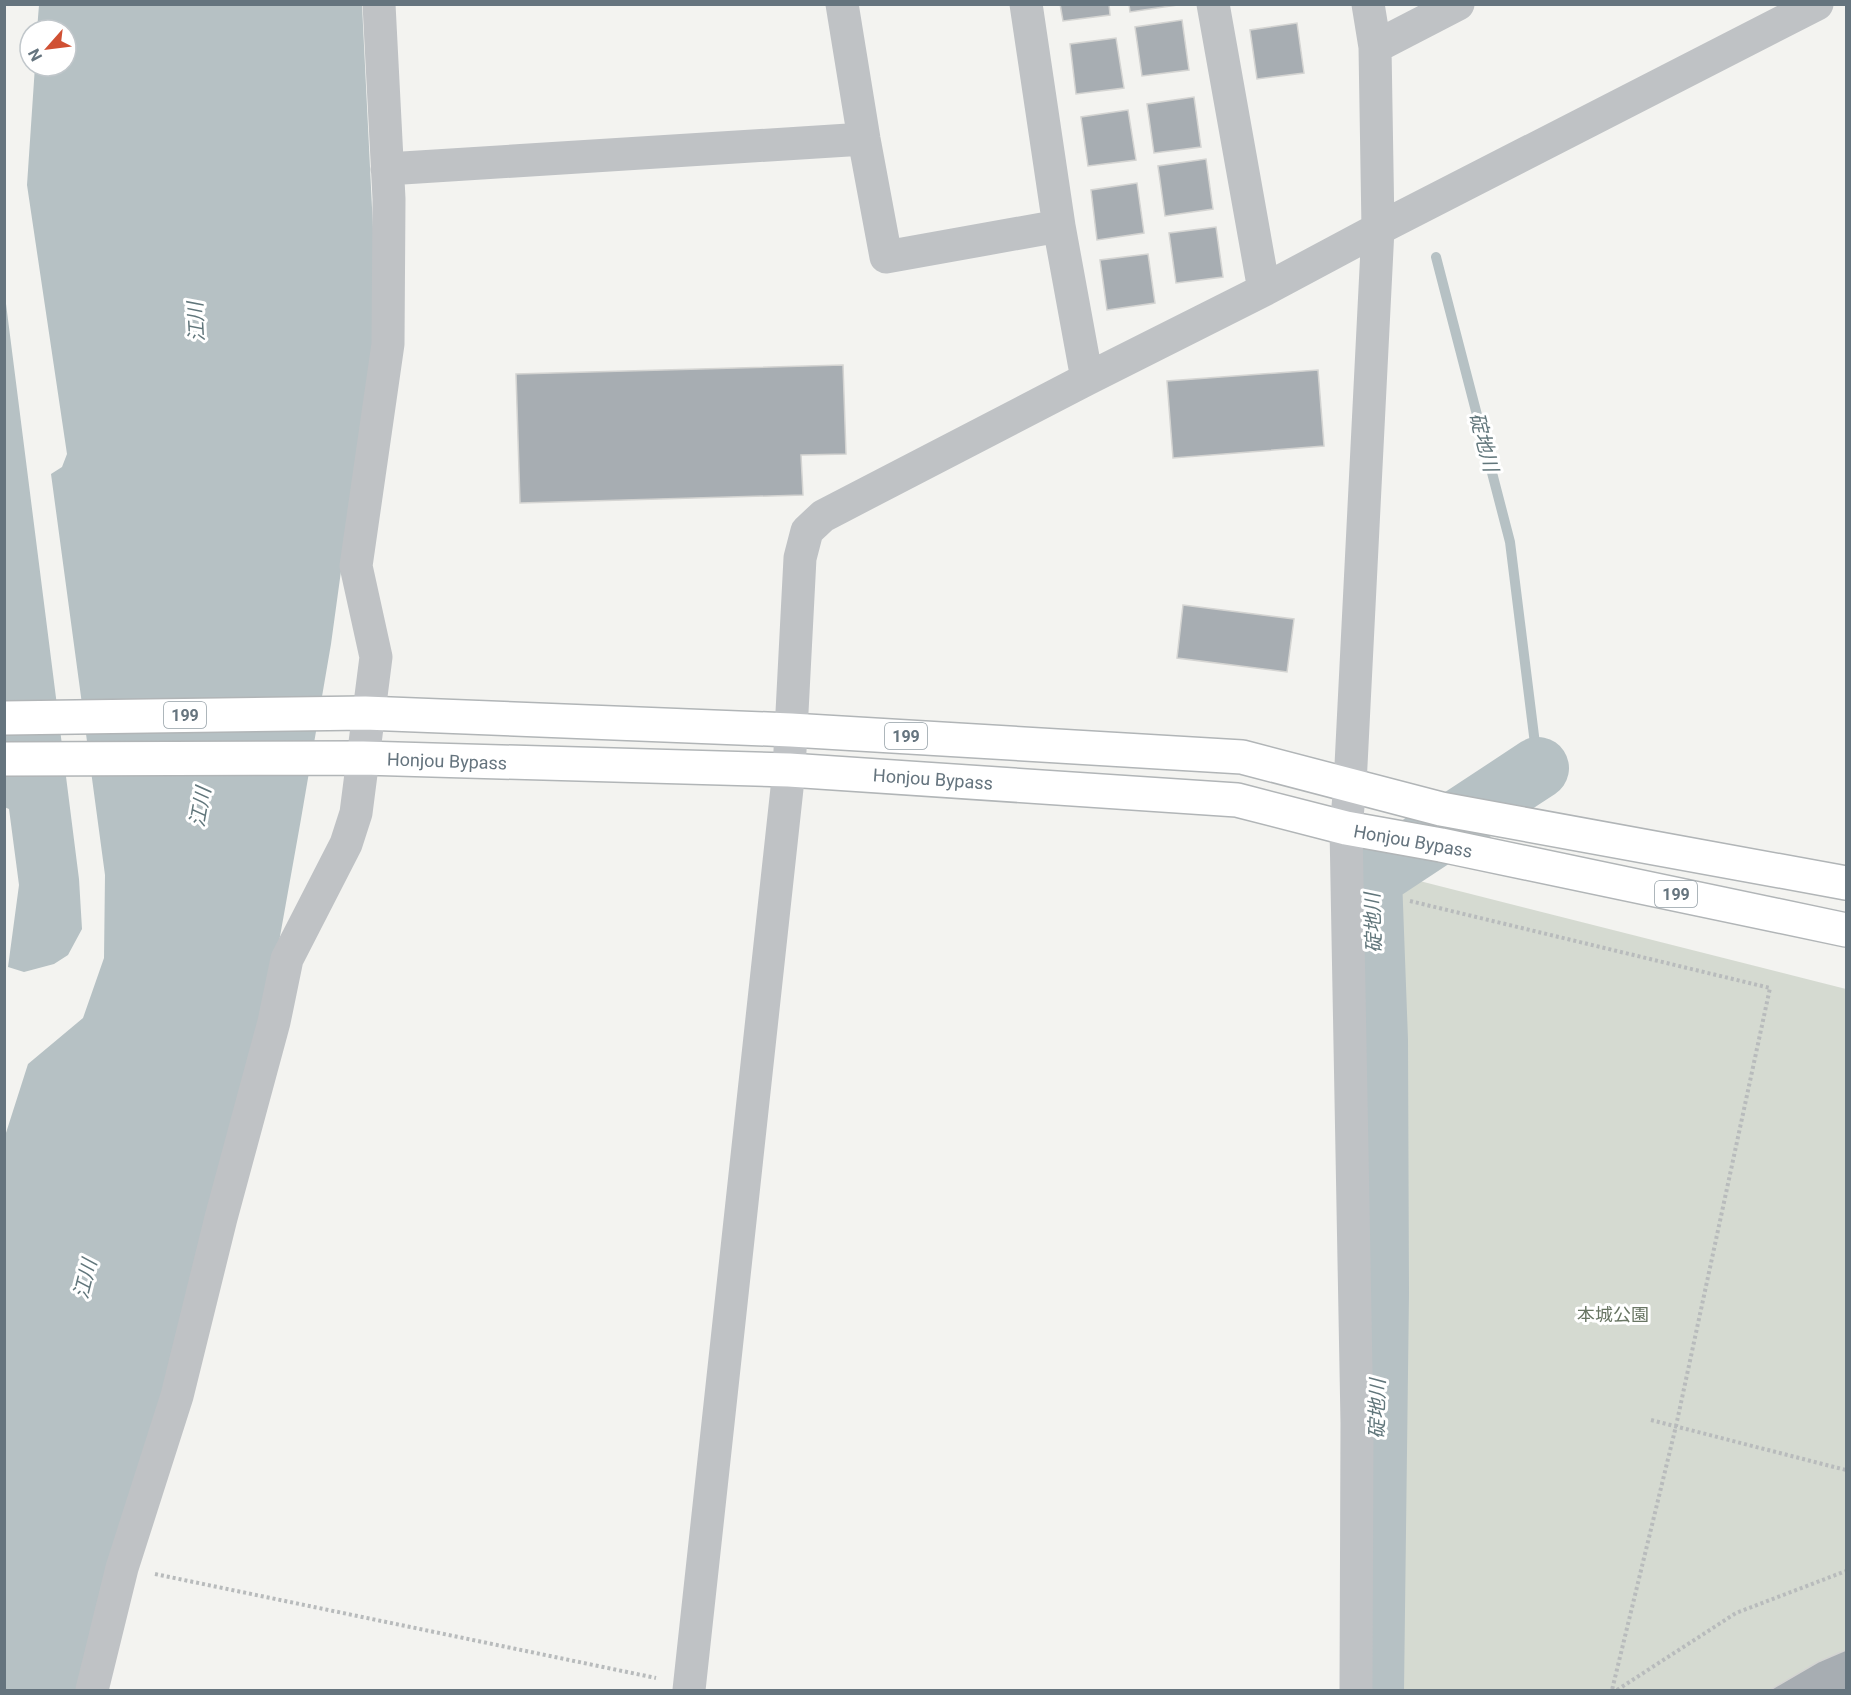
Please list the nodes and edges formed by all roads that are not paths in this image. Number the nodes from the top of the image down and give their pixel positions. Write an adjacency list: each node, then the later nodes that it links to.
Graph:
1 (842, 4): 9 (street)
2 (1026, 4): 11 (street)
3 (1213, 4): 13 (street)
4 (1368, 4): 8 (street)
5 (1458, 4): 8 (street)
6 (1818, 4): 12 (street)
7 (384, 5): 10 (street)
8 (1375, 47): 12 (street)
9 (864, 139): 10 (street); 11 (street)
10 (387, 169): 15 (street)
11 (1059, 226): 14 (street)
12 (1378, 229): 13 (street); 21 (street)
13 (1264, 290): 14 (street)
14 (1087, 379): 17 (street)
15 (367, 713): 16 (highway, Honjou Bypass / 199); 17 (highway, Honjou Bypass / 199); 19 (street)
16 (4, 718)
17 (791, 729): 20 (street); 21 (highway, Honjou Bypass / 199)
18 (4, 759): 19 (highway, Honjou Bypass / 199)
19 (363, 759): 20 (highway, Honjou Bypass / 199); 26 (street)
20 (789, 770): 22 (highway, Honjou Bypass / 199); 25 (street)
21 (1350, 785): 22 (street); 23 (highway, Honjou Bypass / 199)
22 (1346, 828): 24 (highway, Honjou Bypass / 199); 27 (street)
23 (1846, 883)
24 (1846, 930)
25 (689, 1688)
26 (92, 1690)
27 (1356, 1690)

